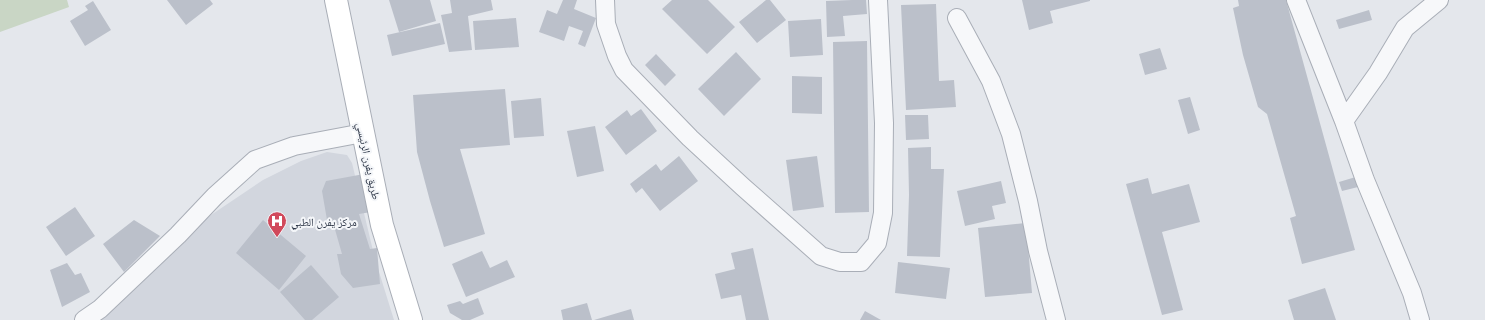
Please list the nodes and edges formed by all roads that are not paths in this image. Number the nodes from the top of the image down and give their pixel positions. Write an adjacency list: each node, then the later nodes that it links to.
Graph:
1 (336, 0): 8 (main road, طريق يفرن الرئيسي)
2 (605, 0): 3 (street)
3 (878, 0)
4 (1296, 0): 7 (street)
5 (1439, 0): 7 (street)
6 (957, 18): 11 (street)
7 (1344, 121): 12 (street)
8 (363, 133): 9 (street); 10 (main road, طريق يفرن الرئيسي)
9 (84, 320)
10 (412, 320)
11 (1056, 320)
12 (1420, 320)

